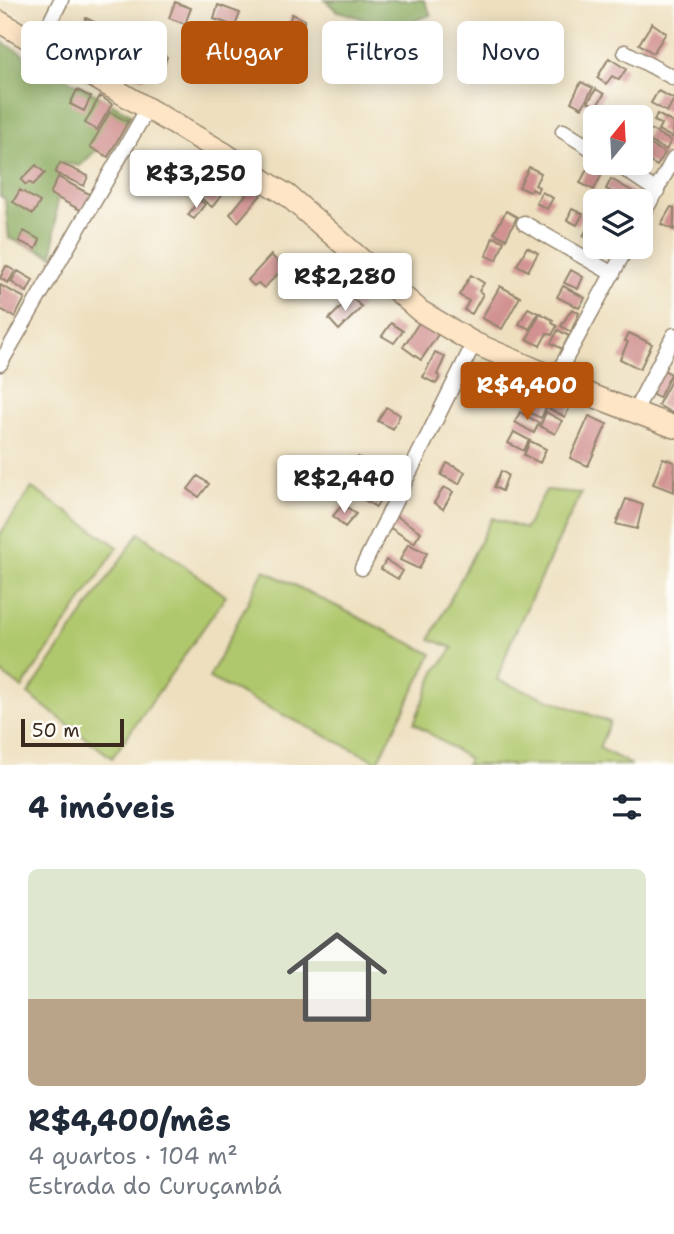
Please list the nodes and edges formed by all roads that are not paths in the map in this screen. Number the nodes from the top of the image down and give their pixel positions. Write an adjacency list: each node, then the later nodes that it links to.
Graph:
1 (61, 0): 2 (street)
2 (51, 21)
3 (0, 22): 4 (street)
4 (21, 35)
5 (625, 52): 6 (street)
6 (674, 78)
7 (106, 84): 8 (street)
8 (148, 108): 19 (street); 20 (street)
9 (563, 131): 10 (street)
10 (583, 144)
11 (674, 158): 13 (street)
12 (633, 175): 13 (street)
13 (657, 191): 14 (street)
14 (653, 198)
15 (524, 223): 17 (street)
16 (620, 259): 17 (street)
17 (613, 274): 21 (street)
18 (674, 335): 22 (street)
19 (474, 343): 21 (street); 24 (street)
20 (0, 364)
21 (555, 378): 22 (street)
22 (635, 411): 23 (street)
23 (674, 427)
24 (362, 568)

